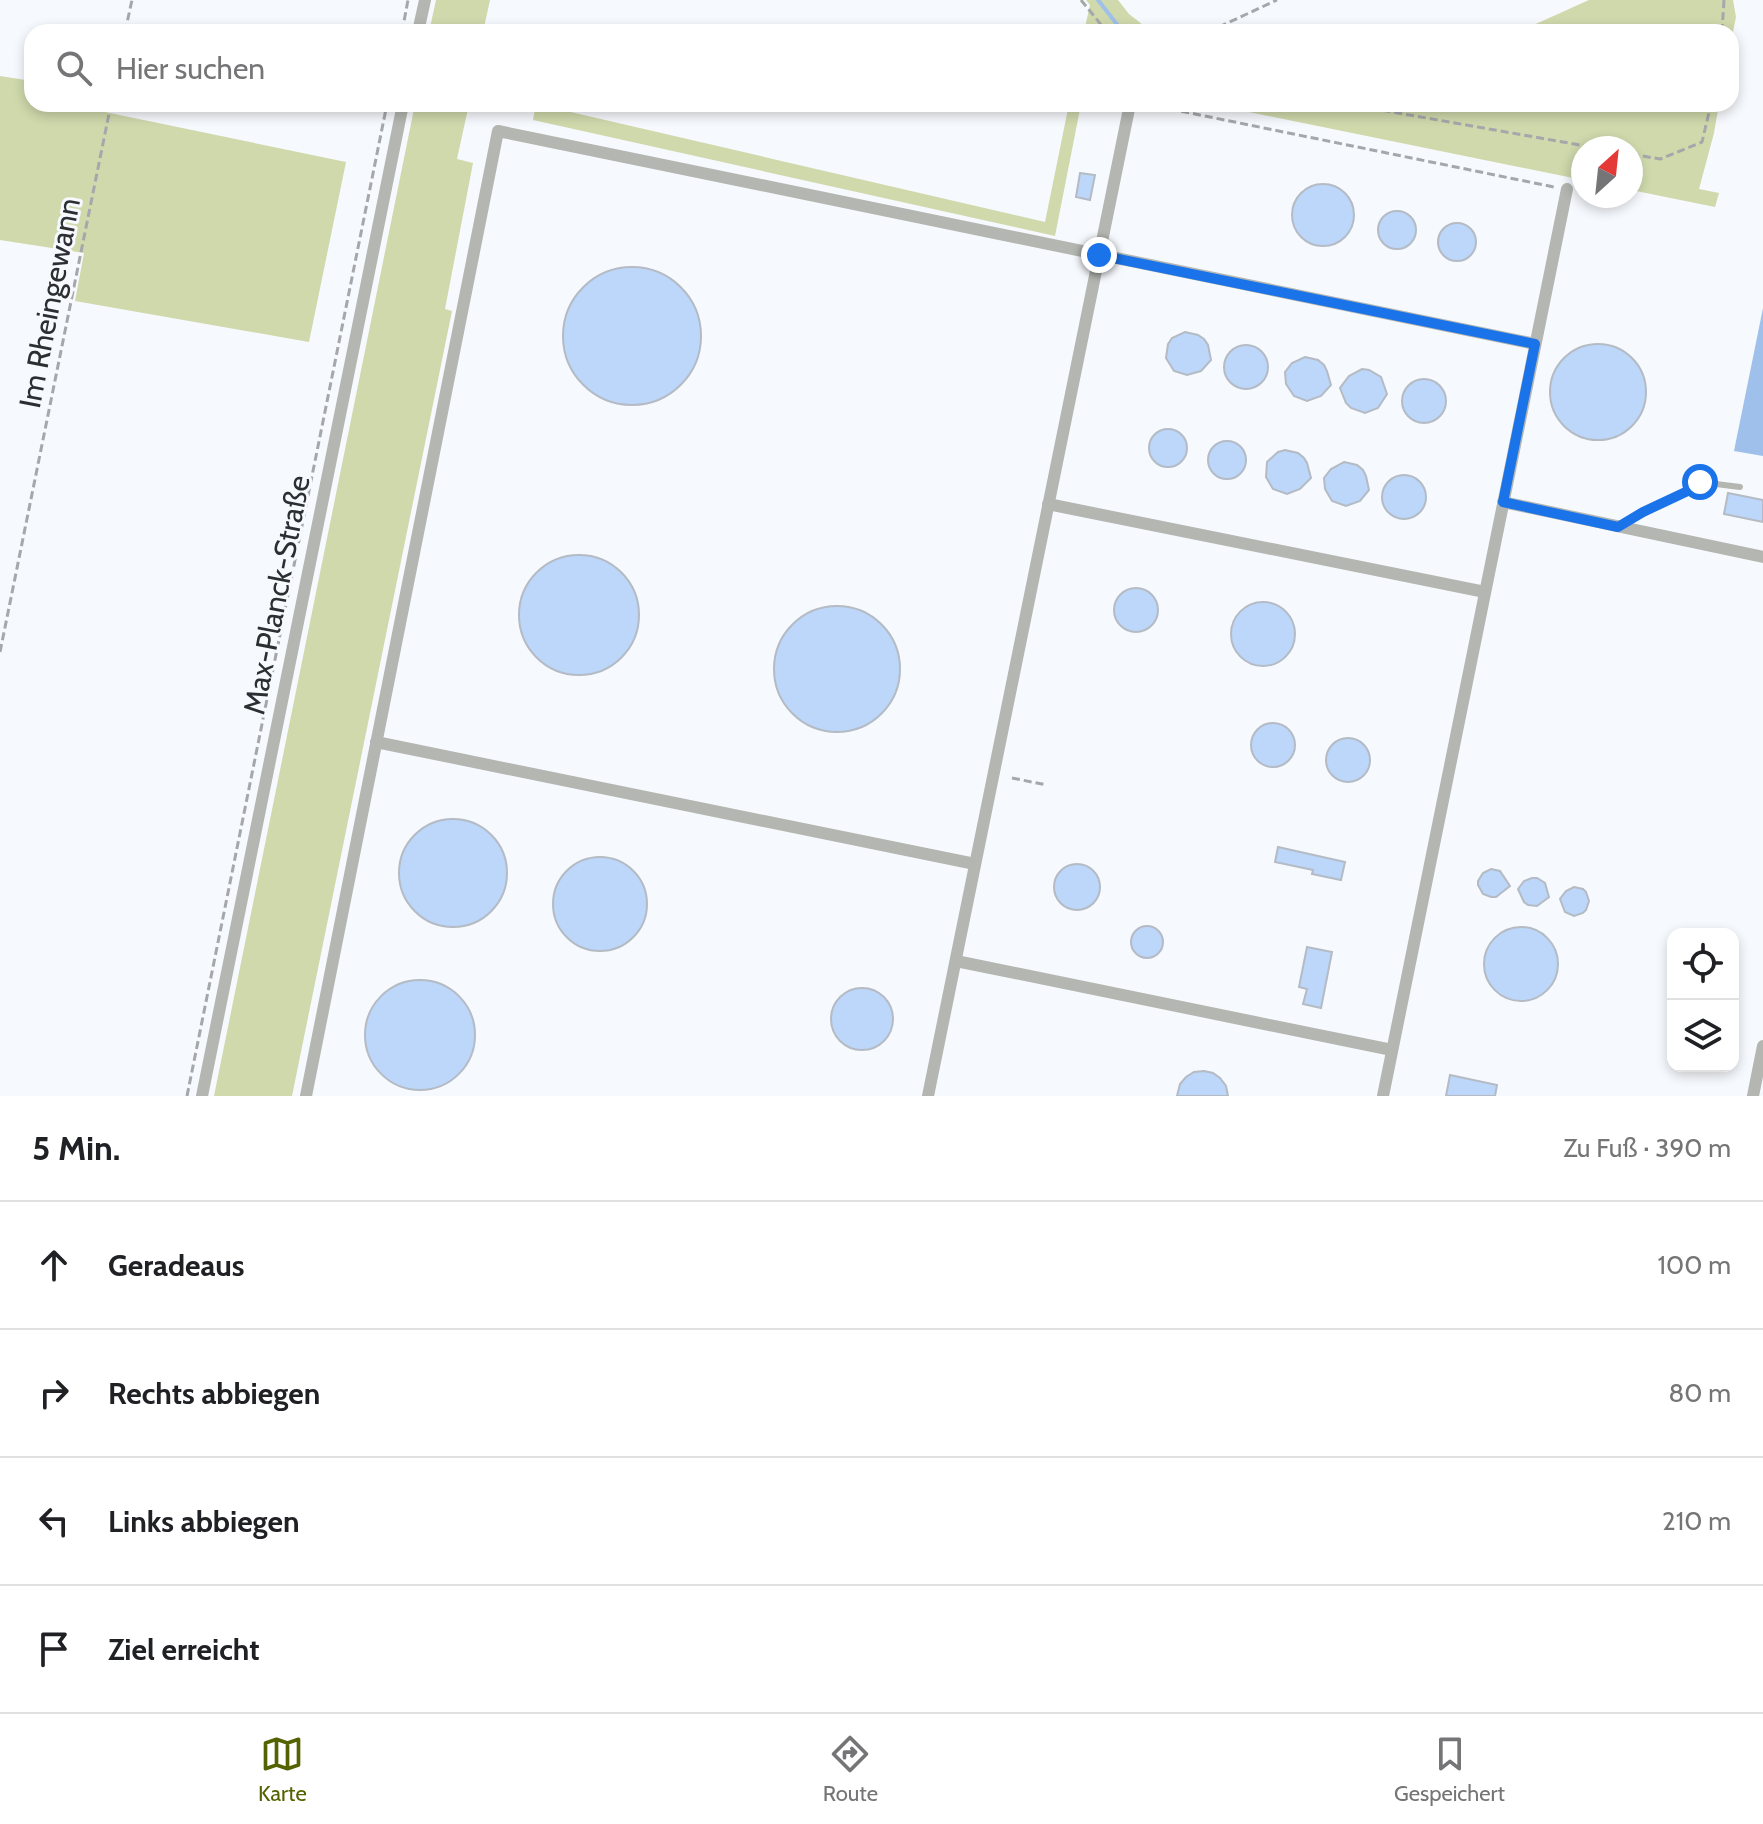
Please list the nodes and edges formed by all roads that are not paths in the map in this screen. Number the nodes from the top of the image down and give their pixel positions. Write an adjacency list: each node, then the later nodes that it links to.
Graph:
1 (425, 0): 2 (street)
2 (420, 24)
3 (401, 112): 19 (street, Max-Planck-Straße)
4 (1128, 112): 6 (street)
5 (1567, 189): 7 (street)
6 (1099, 255): 7 (street); 10 (street); 14 (street)
7 (1535, 344): 9 (street)
8 (1740, 487): 11 (lane)
9 (1503, 502): 11 (street); 13 (street)
10 (1048, 504): 13 (street); 15 (street)
11 (1618, 527): 12 (street)
12 (1763, 557)
13 (1485, 592): 18 (street)
14 (376, 742): 15 (street); 20 (street)
15 (975, 864): 16 (street)
16 (956, 961): 18 (street); 21 (street)
17 (1763, 1046): 23 (street)
18 (1392, 1050): 22 (street)
19 (202, 1096)
20 (306, 1096)
21 (928, 1096)
22 (1383, 1096)
23 (1753, 1096)

